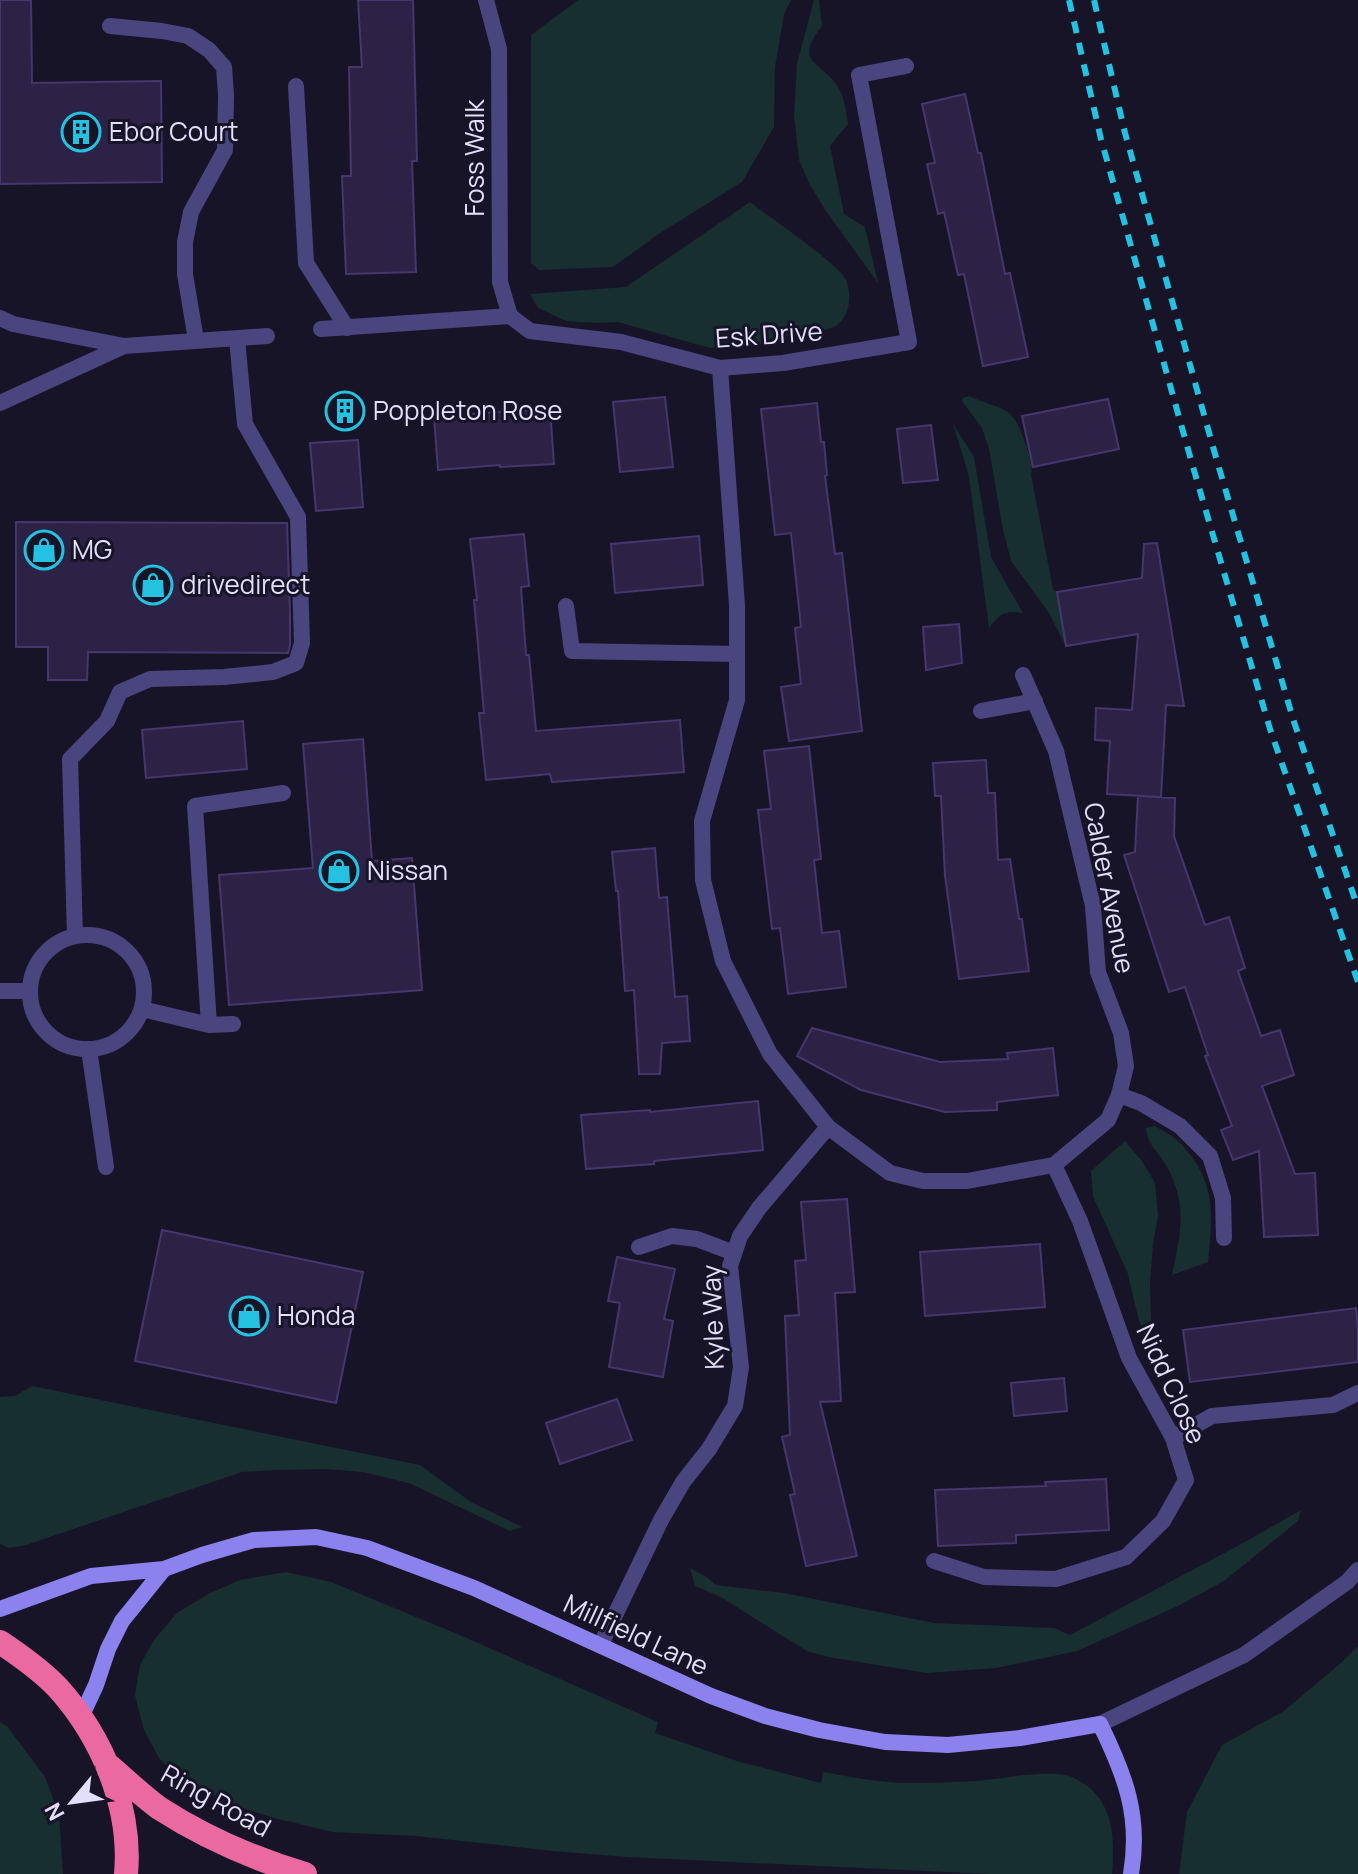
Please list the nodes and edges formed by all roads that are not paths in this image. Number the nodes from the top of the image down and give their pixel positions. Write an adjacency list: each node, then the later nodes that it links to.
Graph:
1 (486, 0): 5 (street, Foss Walk)
2 (110, 26): 11 (street)
3 (906, 66): 13 (street, Esk Drive)
4 (296, 86): 7 (street)
5 (510, 316): 7 (street, Esk Drive); 13 (street, Esk Drive)
6 (0, 318): 12 (street)
7 (347, 328): 8 (street, Esk Drive)
8 (321, 329)
9 (267, 336): 10 (street)
10 (237, 339): 11 (street); 21 (street)
11 (196, 340): 12 (street)
12 (124, 346): 14 (street)
13 (720, 368): 16 (street, Calder Avenue)
14 (0, 403)
15 (566, 606): 16 (street)
16 (737, 654): 29 (street, Calder Avenue)
17 (1023, 675): 18 (street, Calder Avenue)
18 (1035, 701): 19 (street); 28 (street, Calder Avenue)
19 (981, 711)
20 (283, 793): 26 (street)
21 (75, 936): 23 (street); 24 (street)
22 (0, 991): 23 (street)
23 (29, 991): 27 (street)
24 (142, 1009): 26 (street); 27 (street)
25 (233, 1024): 26 (street)
26 (209, 1025)
27 (89, 1049): 31 (street)
28 (1119, 1095): 30 (street, Calder Avenue); 32 (street)
29 (828, 1127): 30 (street, Calder Avenue); 34 (street, Kyle Way)
30 (1054, 1165): 36 (street, Nidd Close)
31 (106, 1167)
32 (1224, 1238)
33 (639, 1247): 34 (street)
34 (734, 1253): 42 (street, Kyle Way)
35 (1358, 1393): 36 (street)
36 (1173, 1438): 37 (street, Nidd Close)
37 (934, 1561)
38 (164, 1569): 40 (street, Millfield Lane); 42 (street, Millfield Lane); 43 (street)
39 (1358, 1570): 44 (street, Millfield Lane)
40 (0, 1609)
41 (0, 1642): 43 (highway)
42 (601, 1644): 44 (street, Millfield Lane)
43 (81, 1717): 45 (highway)
44 (1100, 1724): 48 (street)
45 (107, 1764): 46 (highway); 47 (highway, Ring Road)
46 (126, 1874)
47 (305, 1874)
48 (1131, 1874)

